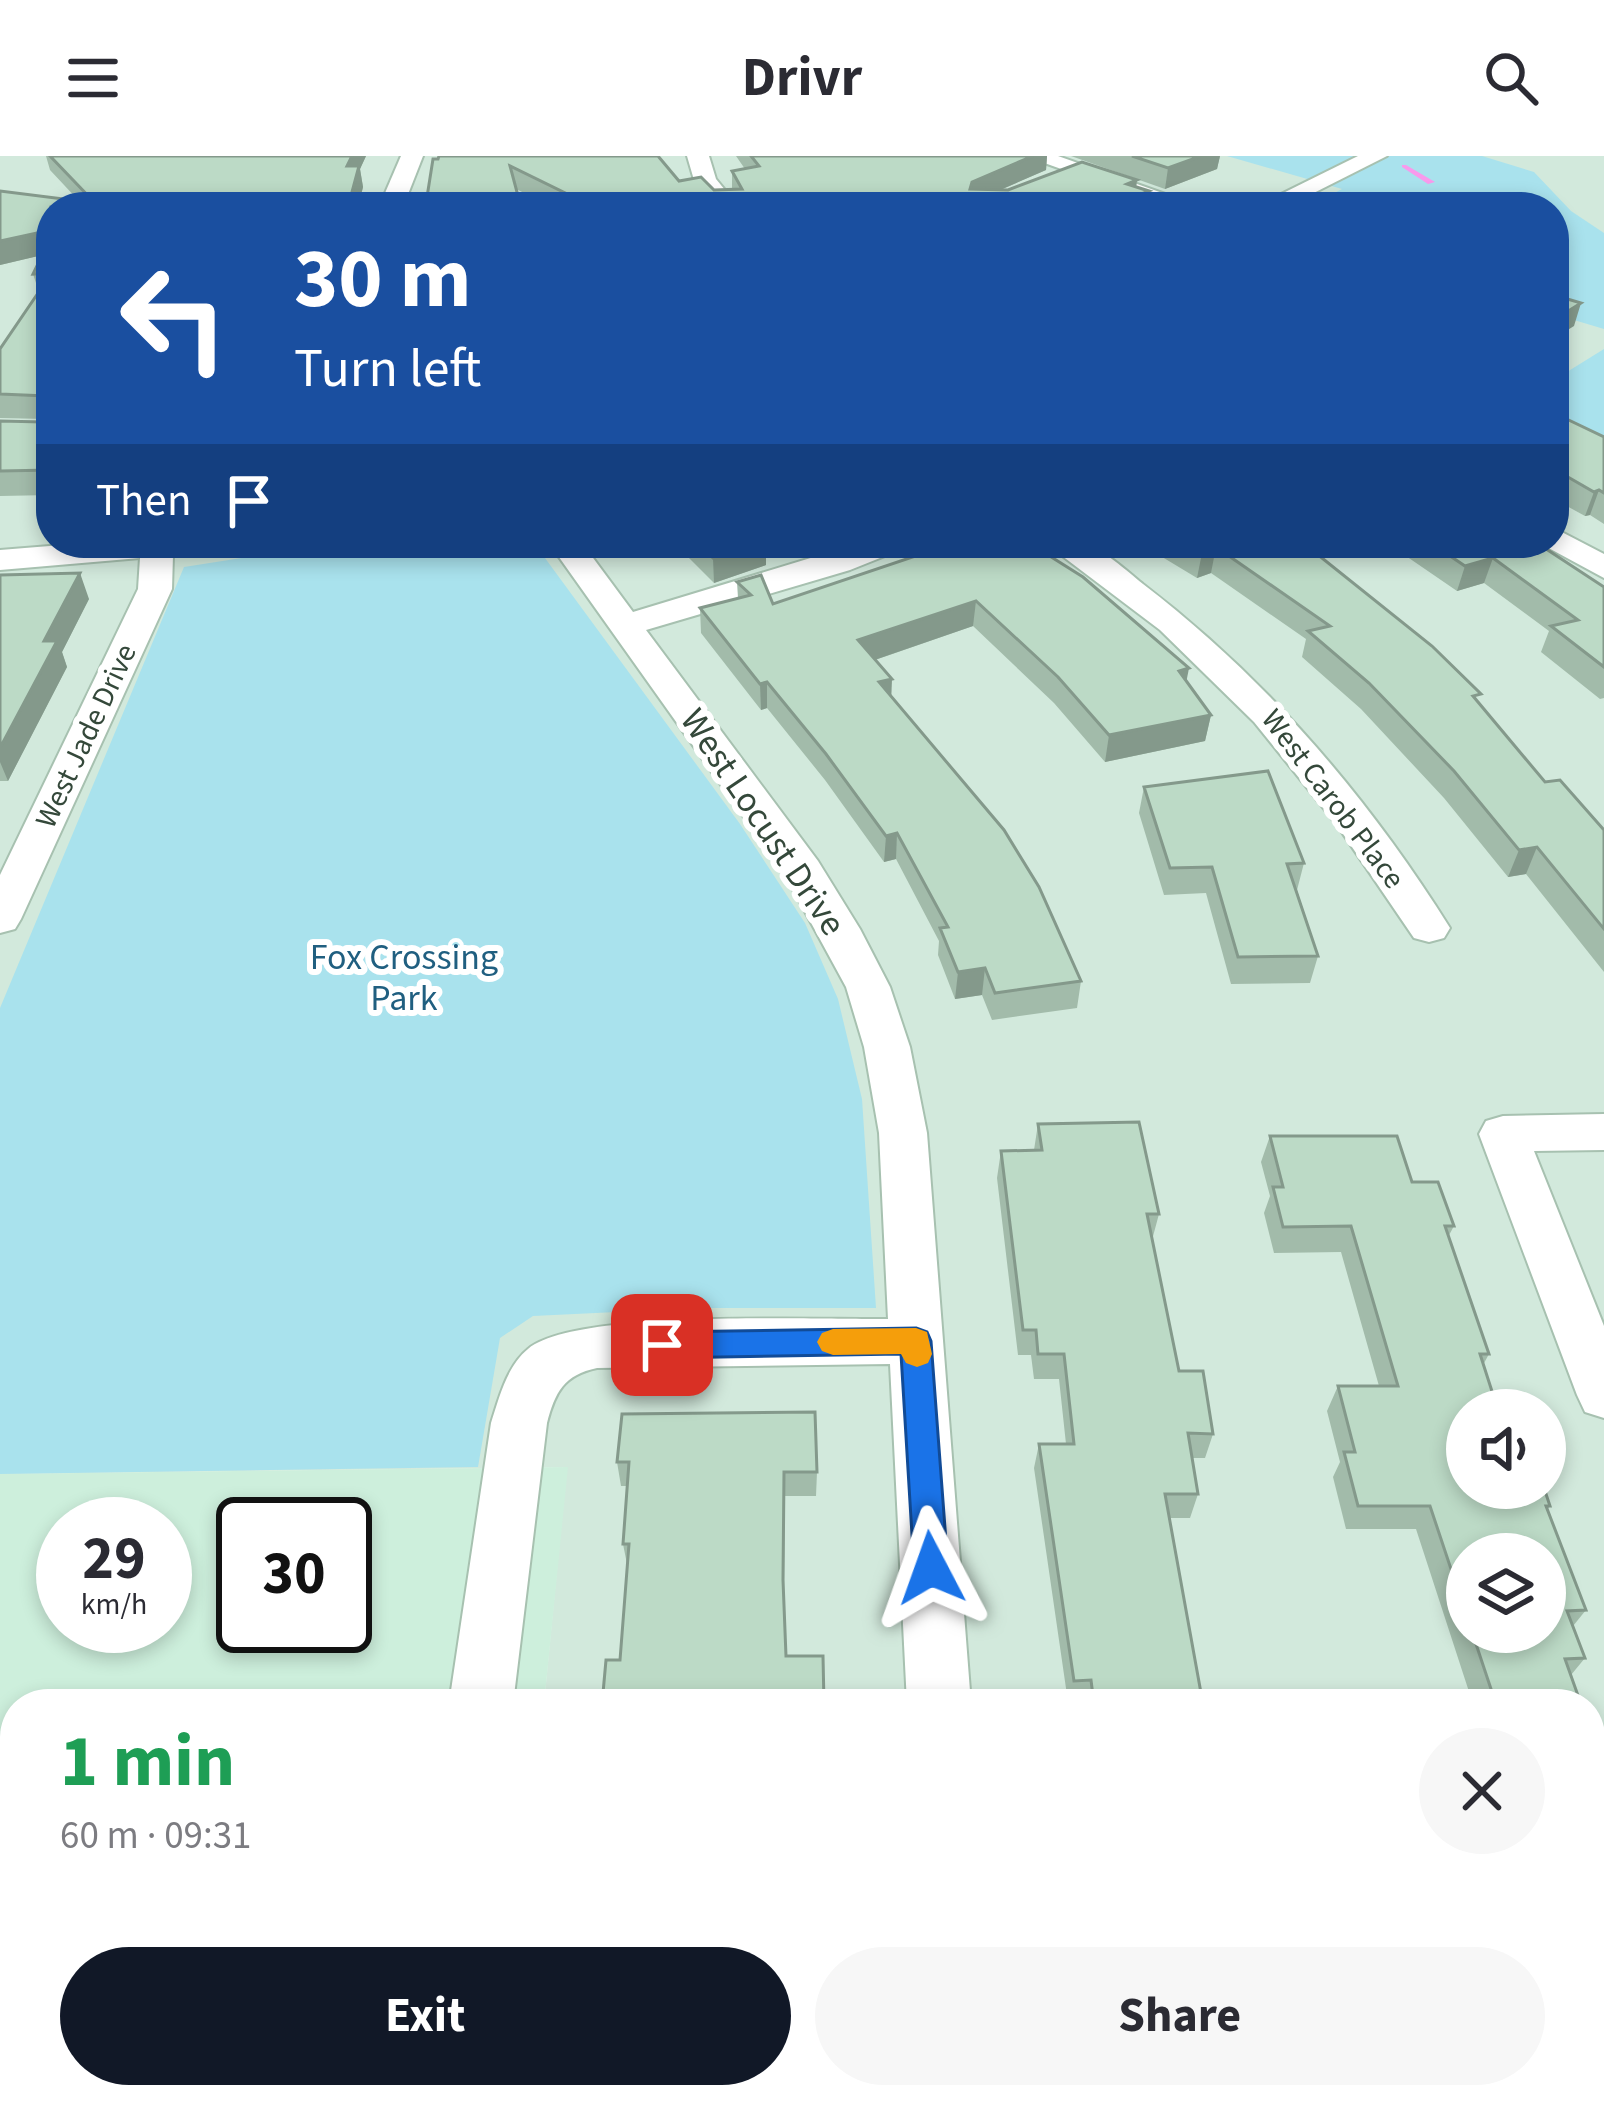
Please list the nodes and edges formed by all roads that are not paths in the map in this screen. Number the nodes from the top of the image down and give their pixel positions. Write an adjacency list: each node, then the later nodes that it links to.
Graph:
1 (412, 156): 7 (street)
2 (698, 156): 8 (street)
3 (1036, 156): 5 (street)
4 (1376, 156): 10 (street)
5 (1075, 171): 6 (street); 9 (street)
6 (1041, 184)
7 (397, 192)
8 (715, 192)
9 (1142, 192)
10 (1299, 192)
11 (1569, 547): 18 (street)
12 (36, 558): 17 (street)
13 (157, 558): 20 (street, West Jade Drive)
14 (576, 558): 19 (street, West Locust Drive)
15 (851, 558): 19 (street)
16 (1086, 558): 21 (street, West Carob Place)
17 (0, 560)
18 (1604, 568)
19 (625, 625): 23 (street, West Locust Drive)
20 (0, 919)
21 (1429, 928)
22 (1604, 1132): 24 (street)
23 (916, 1341): 25 (street); 26 (street, West Locust Drive)
24 (1604, 1395)
25 (483, 1689)
26 (938, 1689)

